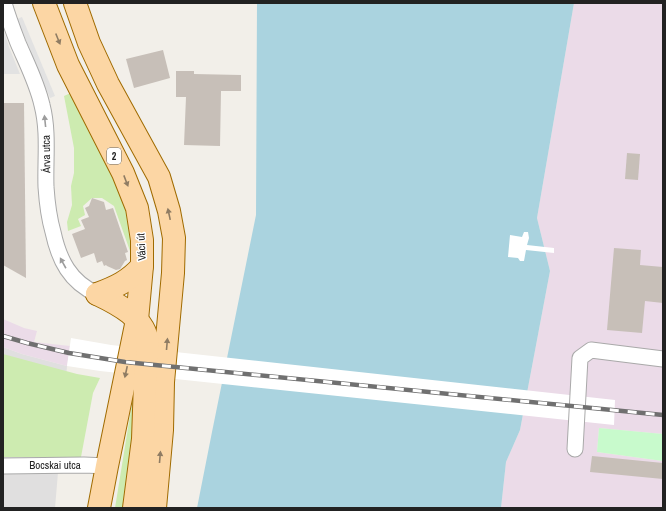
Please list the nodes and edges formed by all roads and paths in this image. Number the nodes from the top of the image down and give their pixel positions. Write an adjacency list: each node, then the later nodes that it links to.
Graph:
1 (4, 3): 5 (street, Árva utca, one-way to 1)
2 (44, 3): 4 (main road, Váci út / 2, one-way to 4)
3 (75, 3): 8 (main road, one-way to 3)
4 (142, 266): 5 (main road); 6 (main road, Váci út / 2)
5 (94, 292): 6 (main road)
6 (137, 320): 9 (main road); 12 (main road, Váci út / 2, one-way to 12)
7 (663, 359): 10 (street)
8 (163, 382): 9 (main road); 15 (main road, one-way to 8)
9 (144, 439): 14 (main road)
10 (575, 449)
11 (3, 466): 12 (street, Bocskai utca)
12 (107, 466): 13 (main road, Váci út / 2)
13 (99, 508)
14 (134, 508)
15 (155, 508)

